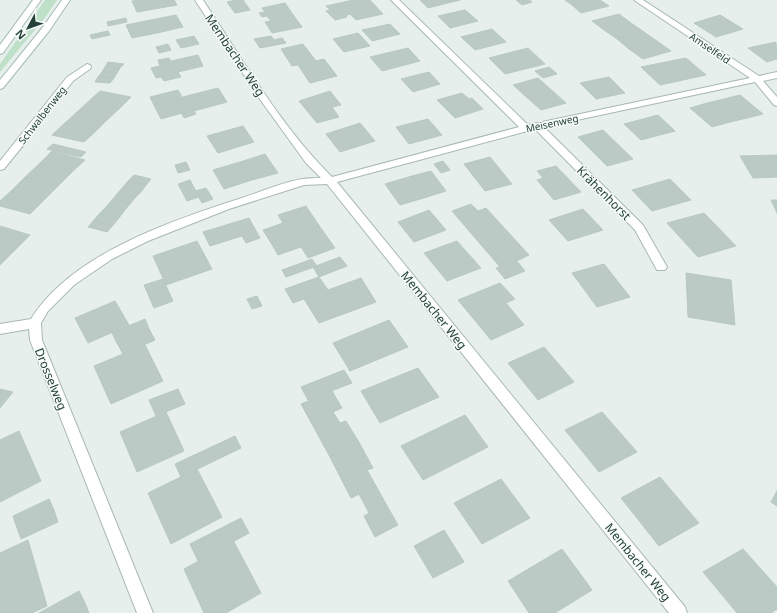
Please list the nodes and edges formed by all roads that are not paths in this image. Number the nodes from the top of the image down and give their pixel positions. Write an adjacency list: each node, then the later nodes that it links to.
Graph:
1 (37, 0): 6 (street)
2 (66, 0): 10 (street)
3 (200, 0): 15 (street, Membacher Weg)
4 (395, 0): 13 (street)
5 (638, 0): 9 (street, Amselfeld)
6 (0, 51)
7 (87, 66): 14 (street, Schwalbenweg)
8 (777, 75): 9 (street, Meisenweg)
9 (757, 80): 11 (street, Amselfeld); 12 (street, Meisenweg)
10 (0, 86)
11 (777, 103)
12 (537, 126): 13 (street, Meisenweg); 16 (street, Krähenhorst)
13 (526, 128): 15 (street, Meisenweg)
14 (0, 167)
15 (330, 181): 17 (street); 20 (street, Membacher Weg)
16 (661, 267)
17 (35, 323): 18 (street); 19 (street, Drosselweg)
18 (0, 329)
19 (145, 613)
20 (679, 613)

